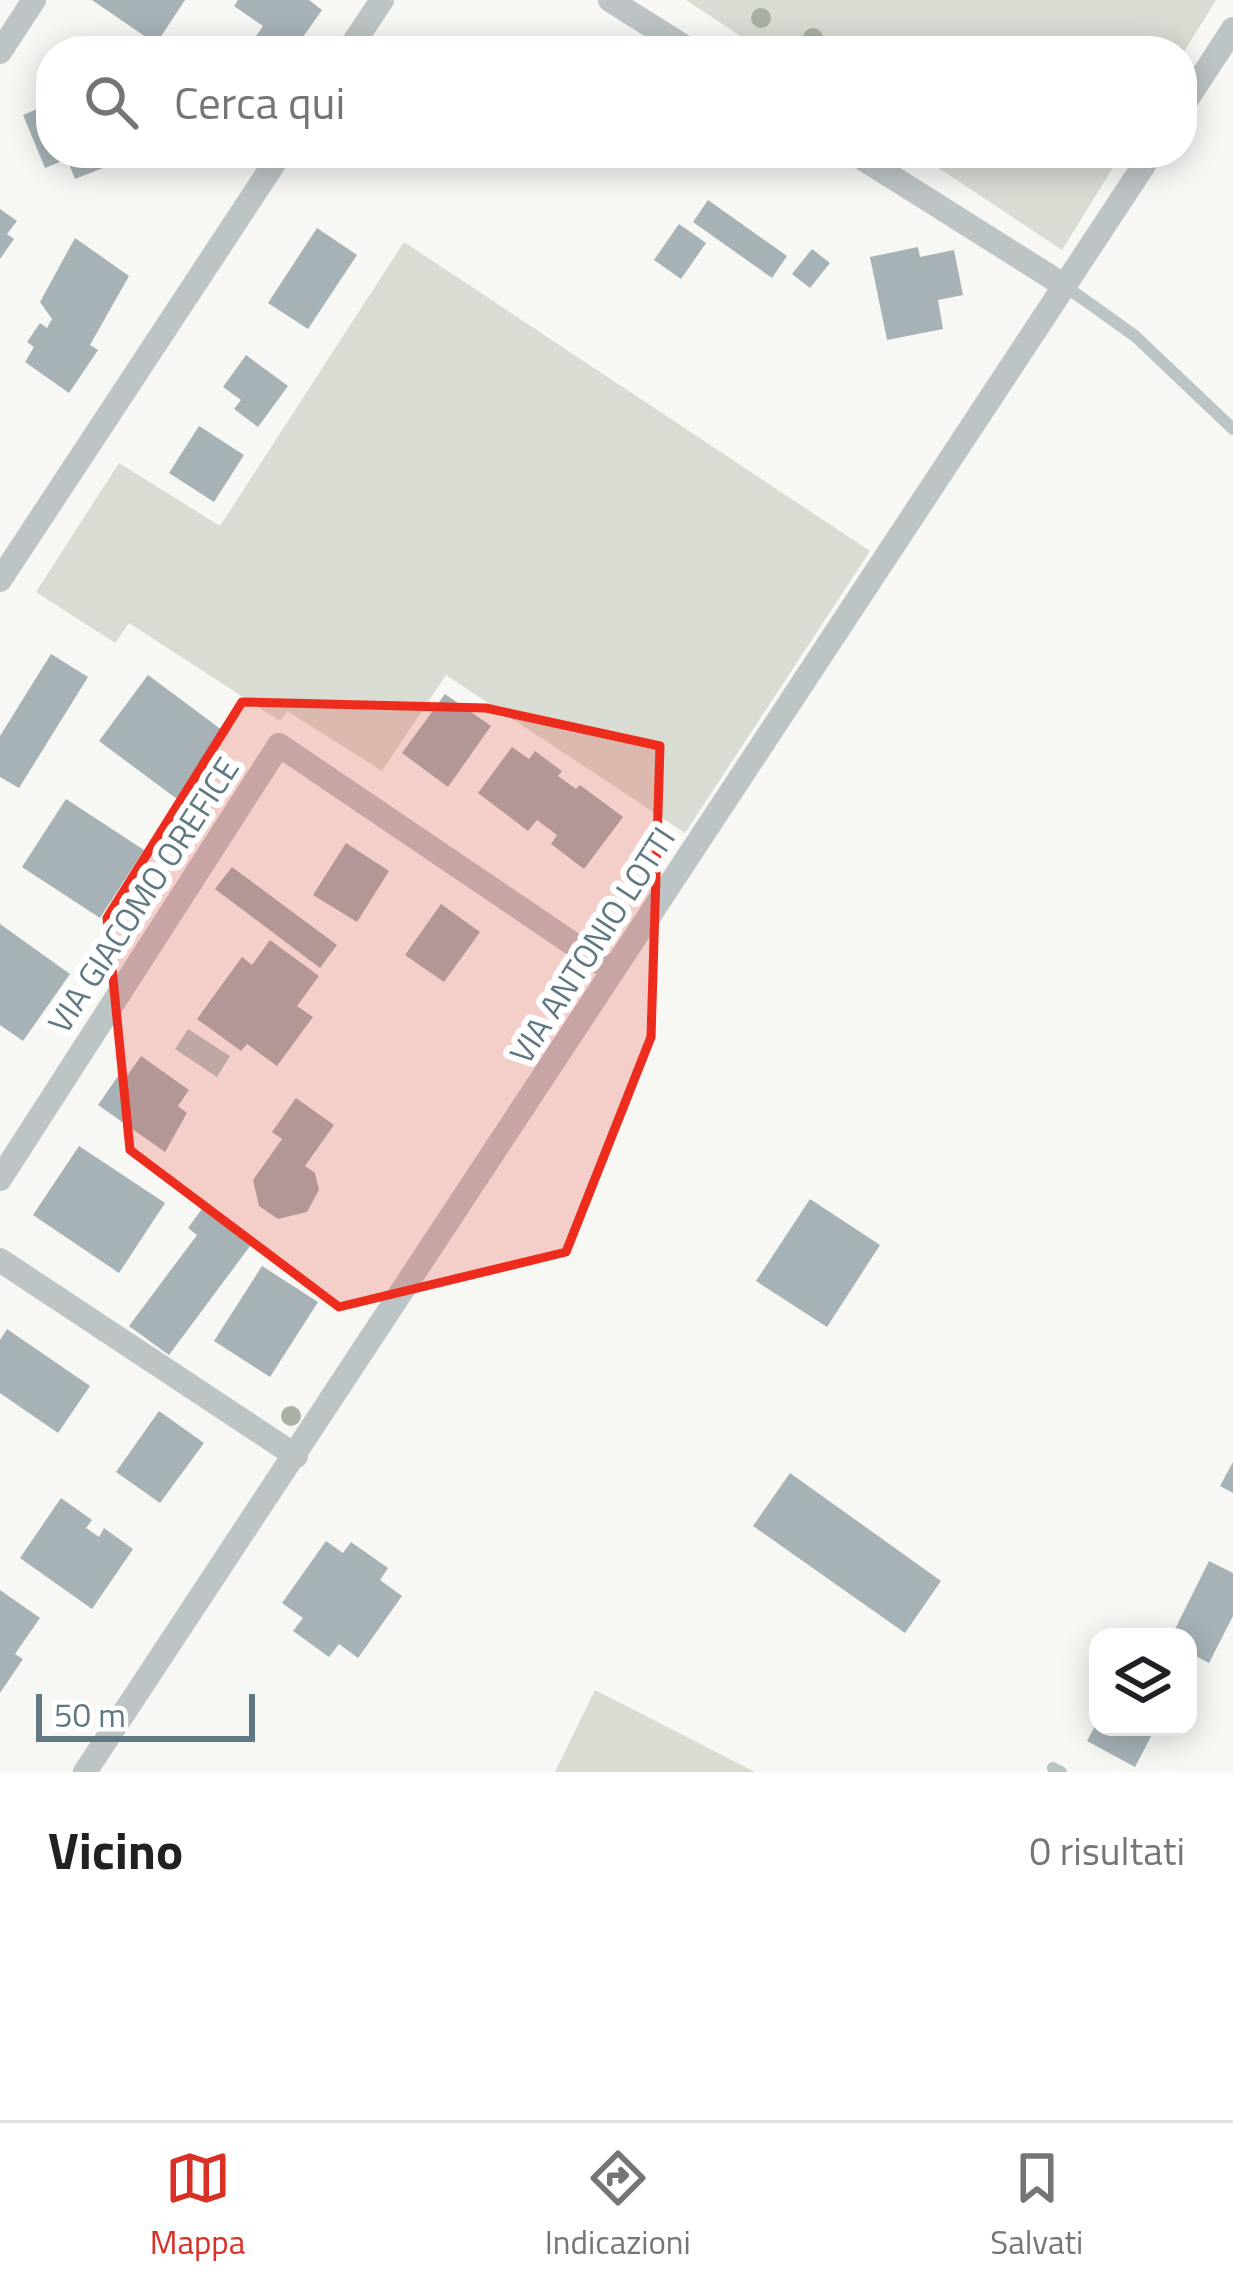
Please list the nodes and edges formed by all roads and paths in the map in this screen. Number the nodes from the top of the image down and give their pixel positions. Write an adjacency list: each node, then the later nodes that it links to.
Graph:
1 (34, 0): 7 (street)
2 (382, 0): 5 (street)
3 (610, 0): 6 (street)
4 (1233, 29): 8 (street)
5 (358, 36)
6 (668, 36)
7 (0, 52)
8 (1197, 84)
9 (271, 168): 14 (street)
10 (878, 168): 12 (street)
11 (1142, 168): 12 (street, VIA ANTONIO LOTTI)
12 (1065, 286): 13 (lane); 15 (street, VIA ANTONIO LOTTI)
13 (1233, 429)
14 (0, 580)
15 (613, 971): 16 (street, VIA GIACOMO OREFICE); 18 (street, VIA ANTONIO LOTTI)
16 (0, 1179)
17 (0, 1260): 18 (street)
18 (296, 1456): 19 (street, VIA ANTONIO LOTTI)
19 (85, 1772)

